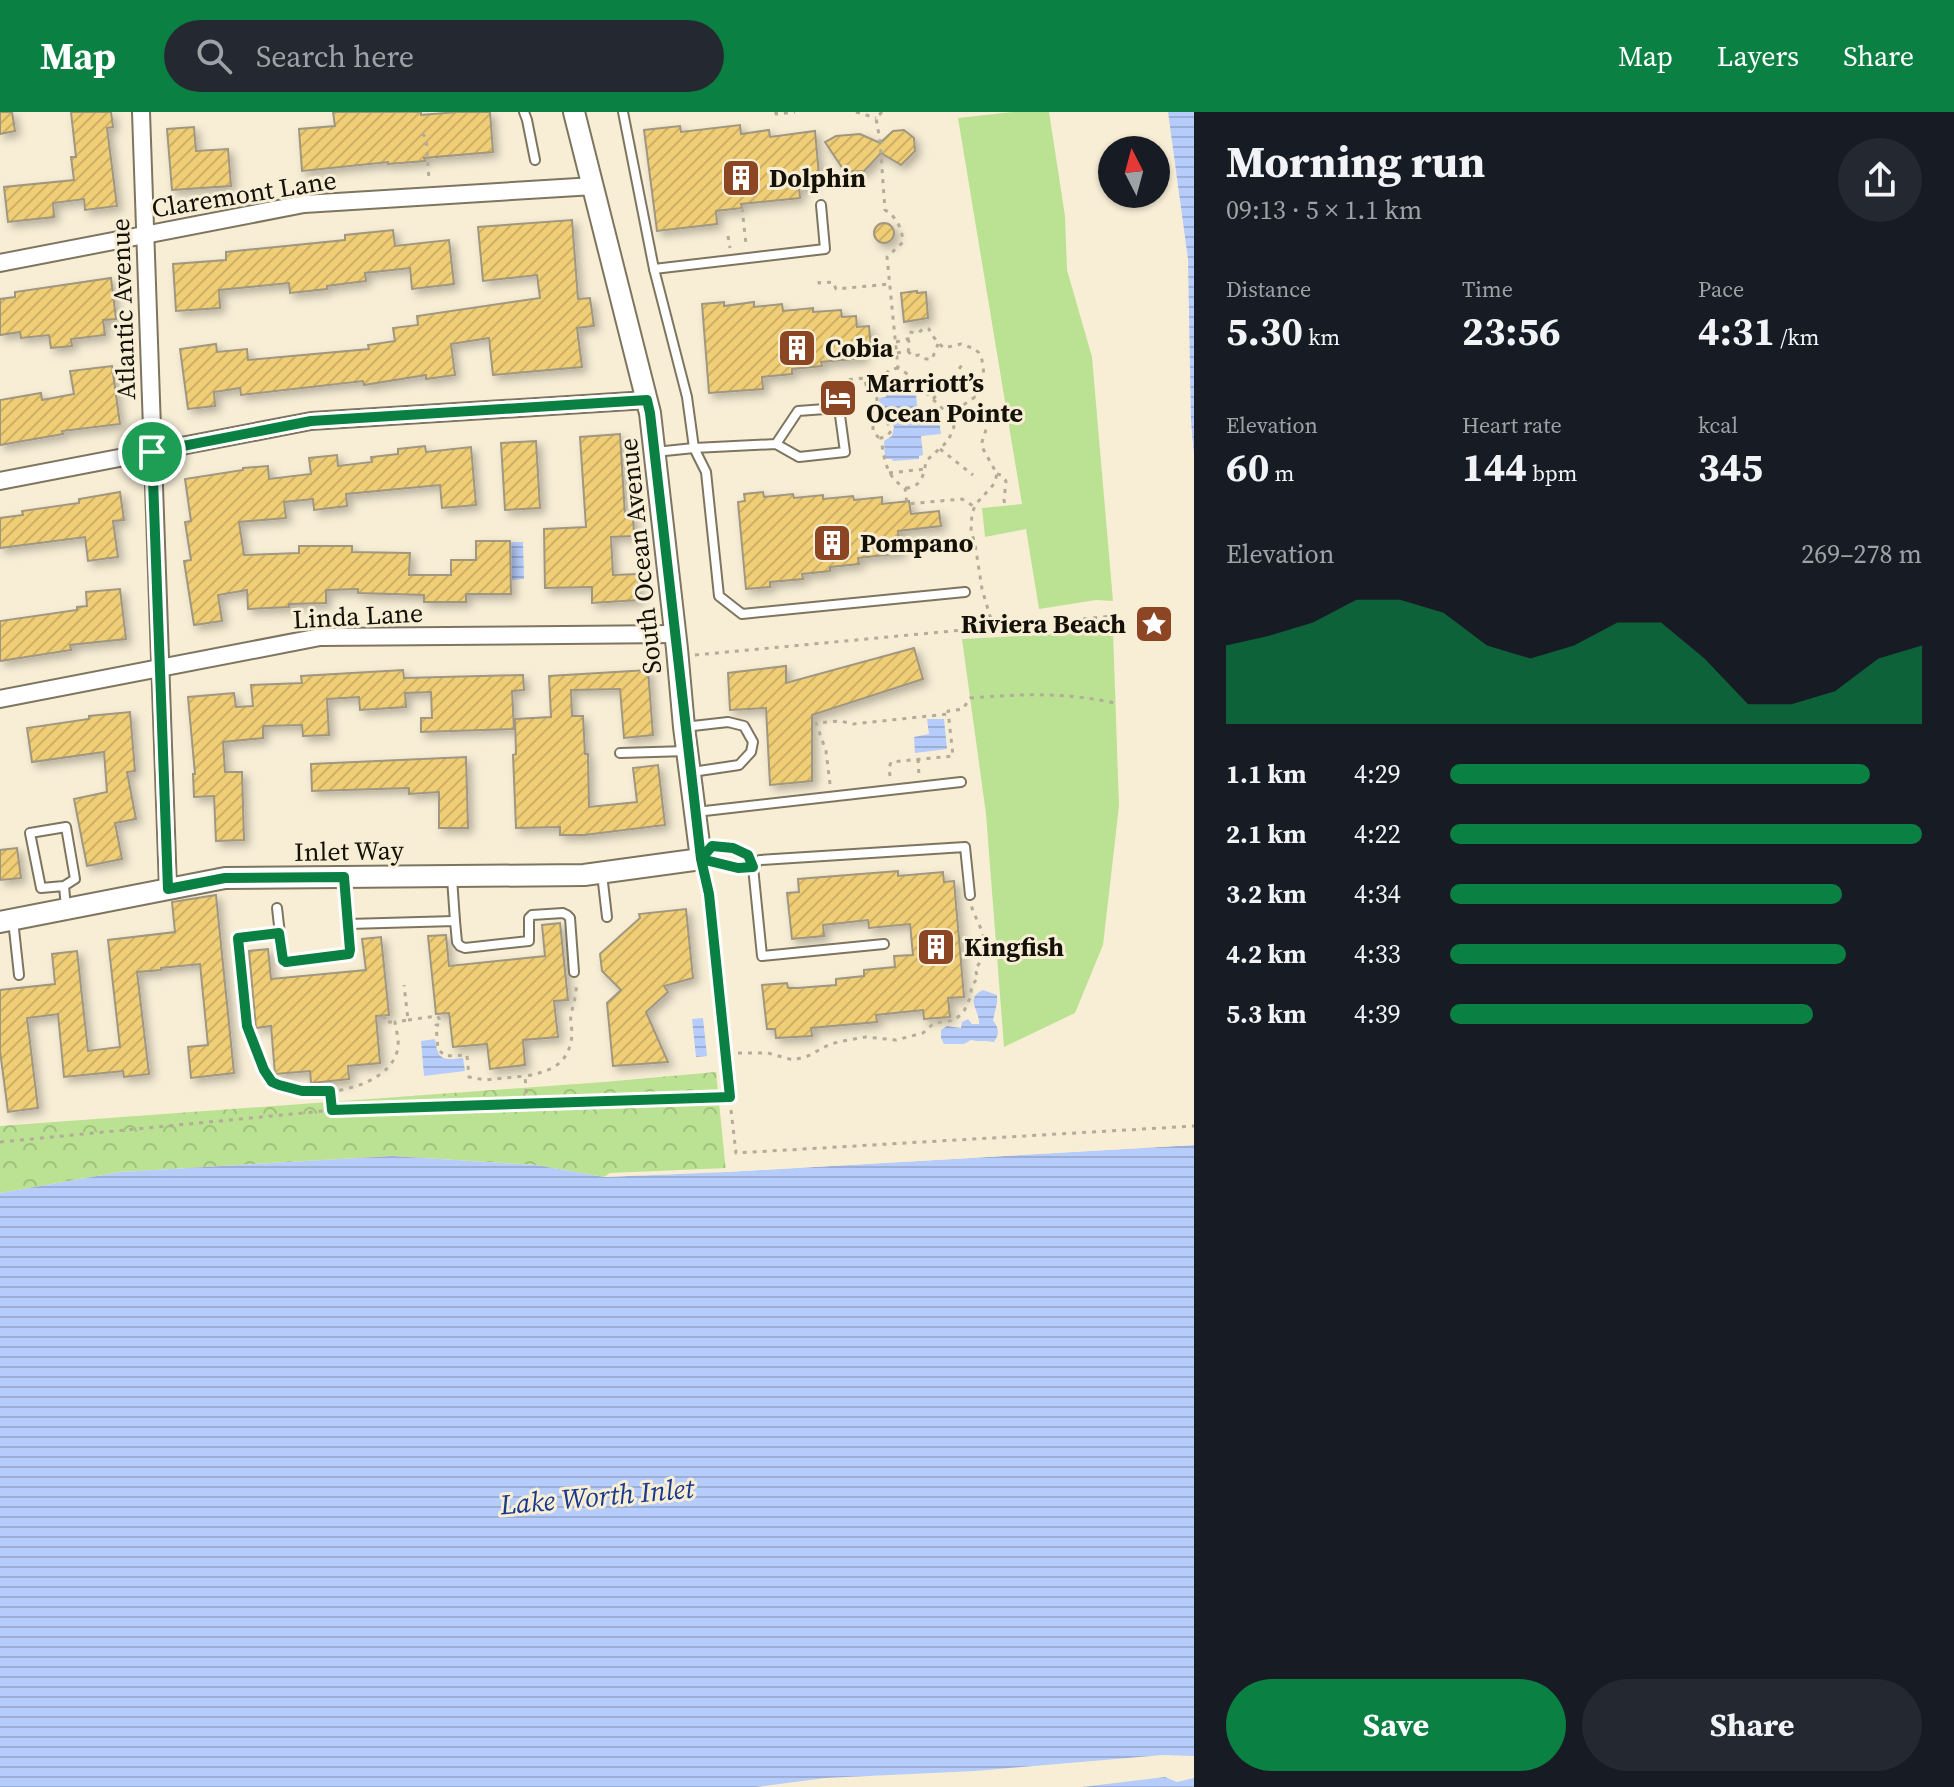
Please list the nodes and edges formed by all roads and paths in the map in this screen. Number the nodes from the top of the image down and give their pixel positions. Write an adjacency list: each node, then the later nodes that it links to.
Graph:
1 (141, 112): 16 (street, Atlantic Avenue)
2 (524, 112): 11 (lane)
3 (574, 112): 12 (street, South Ocean Avenue)
4 (623, 112): 19 (lane)
5 (776, 112): 6 (path)
6 (795, 112)
7 (856, 112): 9 (path)
8 (882, 112): 9 (path)
9 (876, 118): 21 (path)
10 (422, 134): 13 (path)
11 (535, 160)
12 (594, 186): 13 (street, Claremont Lane); 33 (street, South Ocean Avenue)
13 (431, 196): 16 (street, Claremont Lane)
14 (821, 205): 17 (lane)
15 (742, 208): 17 (path)
16 (145, 235): 18 (street, Claremont Lane); 40 (street, Atlantic Avenue)
17 (748, 258): 19 (lane)
18 (0, 263)
19 (654, 269): 38 (lane)
20 (819, 281): 21 (path)
21 (890, 284): 24 (path)
22 (908, 339): 23 (path); 24 (path); 25 (path)
23 (938, 340): 25 (path); 31 (path)
24 (896, 342): 26 (path)
25 (908, 351): 26 (path)
26 (897, 353): 28 (path)
27 (962, 365): 32 (path)
28 (898, 368): 29 (path); 32 (path)
29 (881, 383): 30 (path); 35 (path)
30 (846, 386)
31 (975, 397): 34 (path); 44 (path)
32 (933, 399): 34 (path)
33 (647, 400): 40 (street); 41 (street, South Ocean Avenue)
34 (949, 415): 39 (path)
35 (879, 418): 36 (path); 36 (path)
36 (881, 438): 43 (path)
37 (776, 444): 37 (lane); 38 (lane)
38 (694, 448): 41 (lane); 50 (lane)
39 (940, 449): 42 (path); 45 (path)
40 (152, 452): 46 (street); 55 (street, Atlantic Avenue)
41 (655, 452): 53 (street, South Ocean Avenue)
42 (925, 469): 43 (path); 47 (path)
43 (889, 473): 47 (path)
44 (997, 474): 48 (path); 49 (path)
45 (973, 475)
46 (0, 481)
47 (905, 488): 49 (path)
48 (1005, 506)
49 (975, 507): 52 (path)
50 (965, 592)
51 (1113, 616): 52 (path)
52 (993, 626): 54 (path)
53 (675, 634): 55 (street, Linda Lane); 59 (street, South Ocean Avenue)
54 (695, 655)
55 (160, 668): 56 (street, Linda Lane); 72 (street, Atlantic Avenue)
56 (0, 699)
57 (1115, 703): 58 (path)
58 (948, 714): 62 (path); 63 (path)
59 (684, 727): 61 (street, South Ocean Avenue); 61 (lane)
60 (620, 753): 61 (lane)
61 (689, 762): 65 (street, South Ocean Avenue)
62 (889, 768)
63 (829, 776)
64 (961, 782): 65 (lane)
65 (696, 812): 66 (street, South Ocean Avenue)
66 (701, 859): 67 (lane); 67 (lane); 68 (street, Inlet Way); 92 (lane)
67 (753, 867): 73 (lane); 81 (lane)
68 (602, 873): 69 (street, Inlet Way); 76 (lane)
69 (452, 876): 70 (street, Inlet Way); 78 (lane)
70 (344, 877): 72 (street, Inlet Way); 79 (lane)
71 (64, 886): 71 (lane); 75 (lane)
72 (168, 889): 75 (street, Inlet Way)
73 (970, 895): 89 (path)
74 (277, 908): 80 (lane)
75 (66, 909): 77 (street, Inlet Way)
76 (607, 917)
77 (7, 920): 83 (lane)
78 (455, 921): 79 (lane); 82 (lane)
79 (348, 924): 80 (lane)
80 (279, 933): 85 (lane)
81 (884, 944)
82 (574, 972): 90 (path)
83 (19, 975)
84 (404, 985): 87 (path)
85 (245, 1005): 91 (path)
86 (384, 1015): 88 (path)
87 (408, 1020): 88 (path); 90 (path)
88 (395, 1022): 91 (path)
89 (738, 1053)
90 (525, 1076): 93 (path)
91 (330, 1091): 94 (path)
92 (730, 1097): 93 (path); 95 (path)
93 (527, 1103): 94 (path)
94 (332, 1110): 96 (path)
95 (1194, 1126)
96 (0, 1142)

